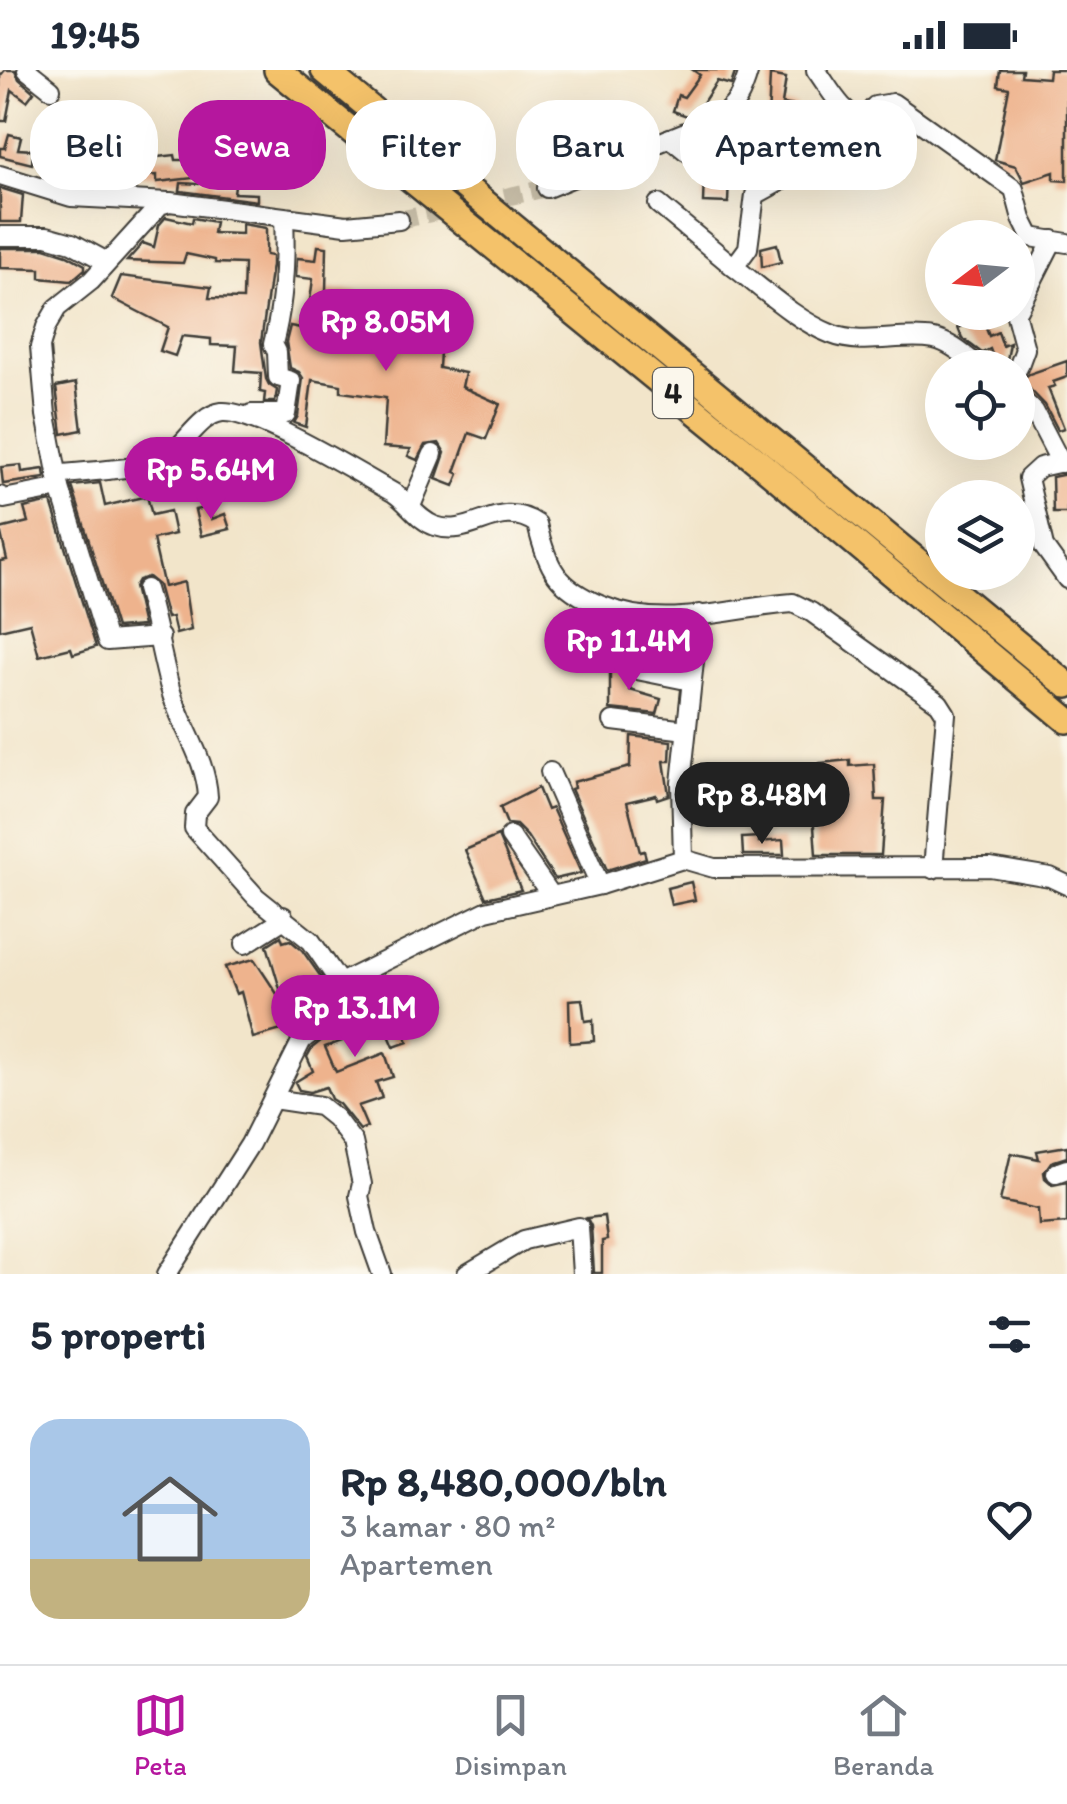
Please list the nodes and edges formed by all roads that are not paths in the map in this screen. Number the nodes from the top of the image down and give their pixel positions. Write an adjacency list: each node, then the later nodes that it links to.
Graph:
1 (27, 70): 6 (street)
2 (277, 70): 34 (highway, 4)
3 (324, 70): 33 (highway, 4)
4 (749, 70): 7 (street)
5 (816, 70): 15 (street)
6 (51, 88)
7 (670, 138): 8 (street); 17 (street)
8 (660, 142)
9 (0, 175): 10 (street)
10 (170, 202): 12 (street); 16 (street)
11 (658, 204): 17 (street)
12 (284, 218): 13 (street); 21 (street)
13 (399, 220)
14 (0, 236): 16 (street)
15 (1060, 241): 18 (street)
16 (107, 262): 24 (street)
17 (734, 267): 19 (street)
18 (1035, 281)
19 (956, 350)
20 (1035, 413): 23 (street)
21 (245, 418): 24 (street); 26 (street)
22 (434, 454): 26 (street)
23 (1064, 462): 27 (street)
24 (58, 481): 25 (street); 30 (street)
25 (0, 496)
26 (411, 506): 29 (street)
27 (1067, 580)
28 (146, 589): 30 (street)
29 (699, 614): 32 (street); 40 (street)
30 (160, 637): 44 (street)
31 (637, 670): 32 (street)
32 (691, 682): 36 (street)
33 (1067, 685)
34 (1067, 720)
35 (613, 721): 36 (street)
36 (686, 730): 39 (street)
37 (550, 772): 42 (street)
38 (510, 836): 43 (street)
39 (683, 860): 40 (street); 42 (street)
40 (933, 869): 41 (street)
41 (1067, 884)
42 (600, 885): 43 (street)
43 (551, 895): 46 (street)
44 (283, 916): 45 (street); 46 (street)
45 (245, 944)
46 (340, 983): 47 (street)
47 (273, 1100): 48 (street); 49 (street)
48 (166, 1274)
49 (382, 1274)
50 (467, 1274): 51 (street)
51 (582, 1274)

